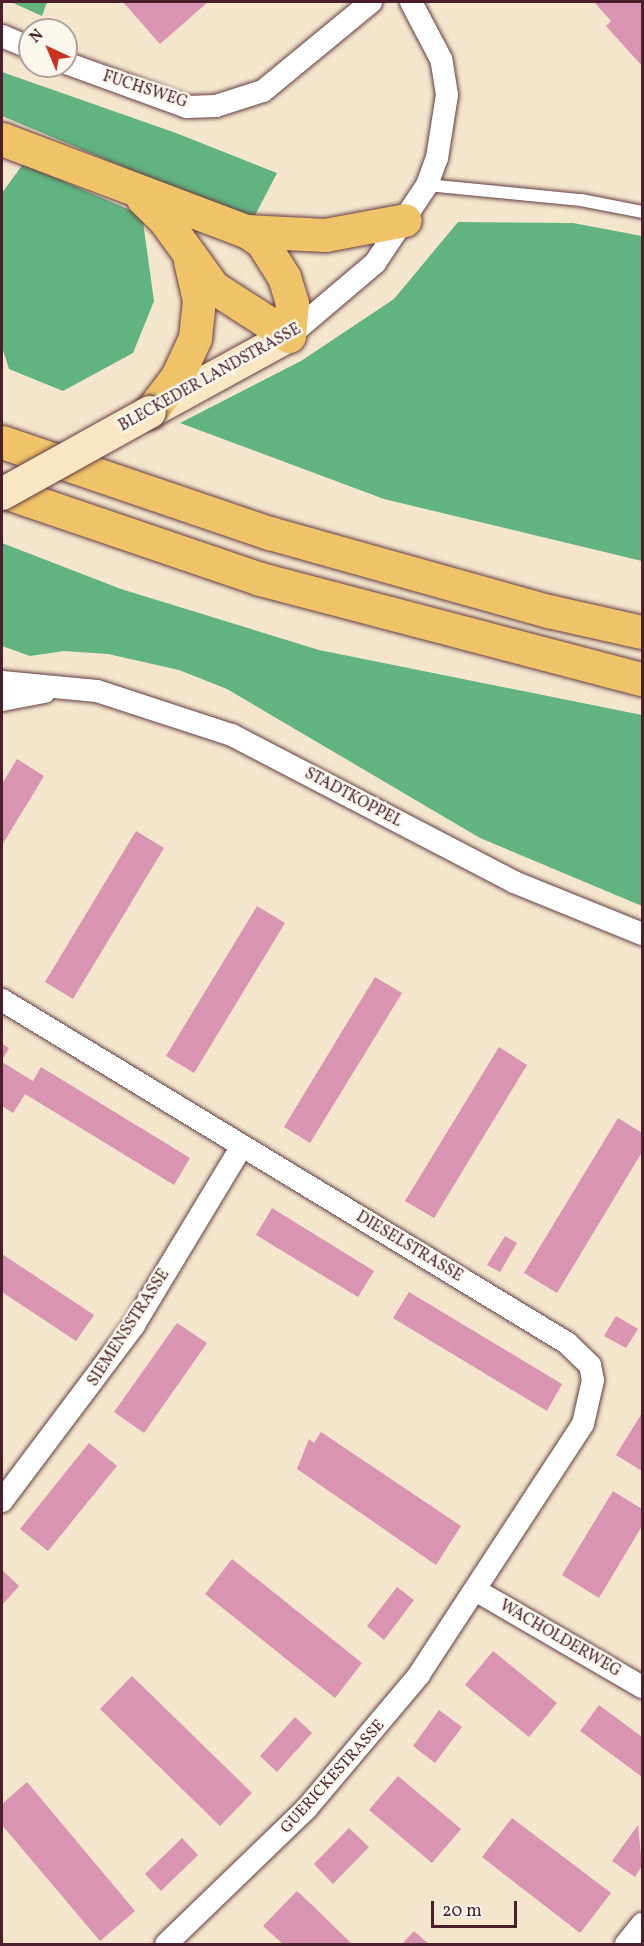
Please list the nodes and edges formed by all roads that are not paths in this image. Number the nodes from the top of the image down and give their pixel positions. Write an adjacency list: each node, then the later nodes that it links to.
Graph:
1 (371, 2): 5 (street, FUCHSWEG)
2 (411, 2): 7 (street, BLECKEDER LANDSTRASSE)
3 (2, 36): 4 (street)
4 (18, 43)
5 (78, 67)
6 (2, 139): 8 (highway)
7 (427, 185): 9 (lane); 10 (street, BLECKEDER LANDSTRASSE)
8 (137, 195): 11 (highway); 12 (highway)
9 (642, 212)
10 (405, 220): 11 (highway); 13 (street, BLECKEDER LANDSTRASSE)
11 (246, 231): 13 (highway)
12 (186, 248): 13 (highway); 14 (highway)
13 (289, 336): 14 (street, BLECKEDER LANDSTRASSE)
14 (150, 412): 16 (street, BLECKEDER LANDSTRASSE, bridge)
15 (2, 442): 17 (highway)
16 (2, 492): 18 (highway)
17 (642, 632)
18 (642, 679)
19 (2, 682): 20 (street, STADTKOPPEL)
20 (56, 689): 21 (street, STADTKOPPEL); 22 (street, STADTKOPPEL)
21 (2, 700)
22 (642, 934)
23 (2, 1000): 24 (street, DIESELSTRASSE)
24 (242, 1146): 25 (street, SIEMENSSTRASSE); 26 (street, DIESELSTRASSE)
25 (2, 1501)
26 (477, 1591): 27 (street, WACHOLDERWEG); 29 (street, GUERICKESTRASSE)
27 (642, 1687)
28 (642, 1924): 30 (street)
29 (166, 1944)
30 (626, 1944)

